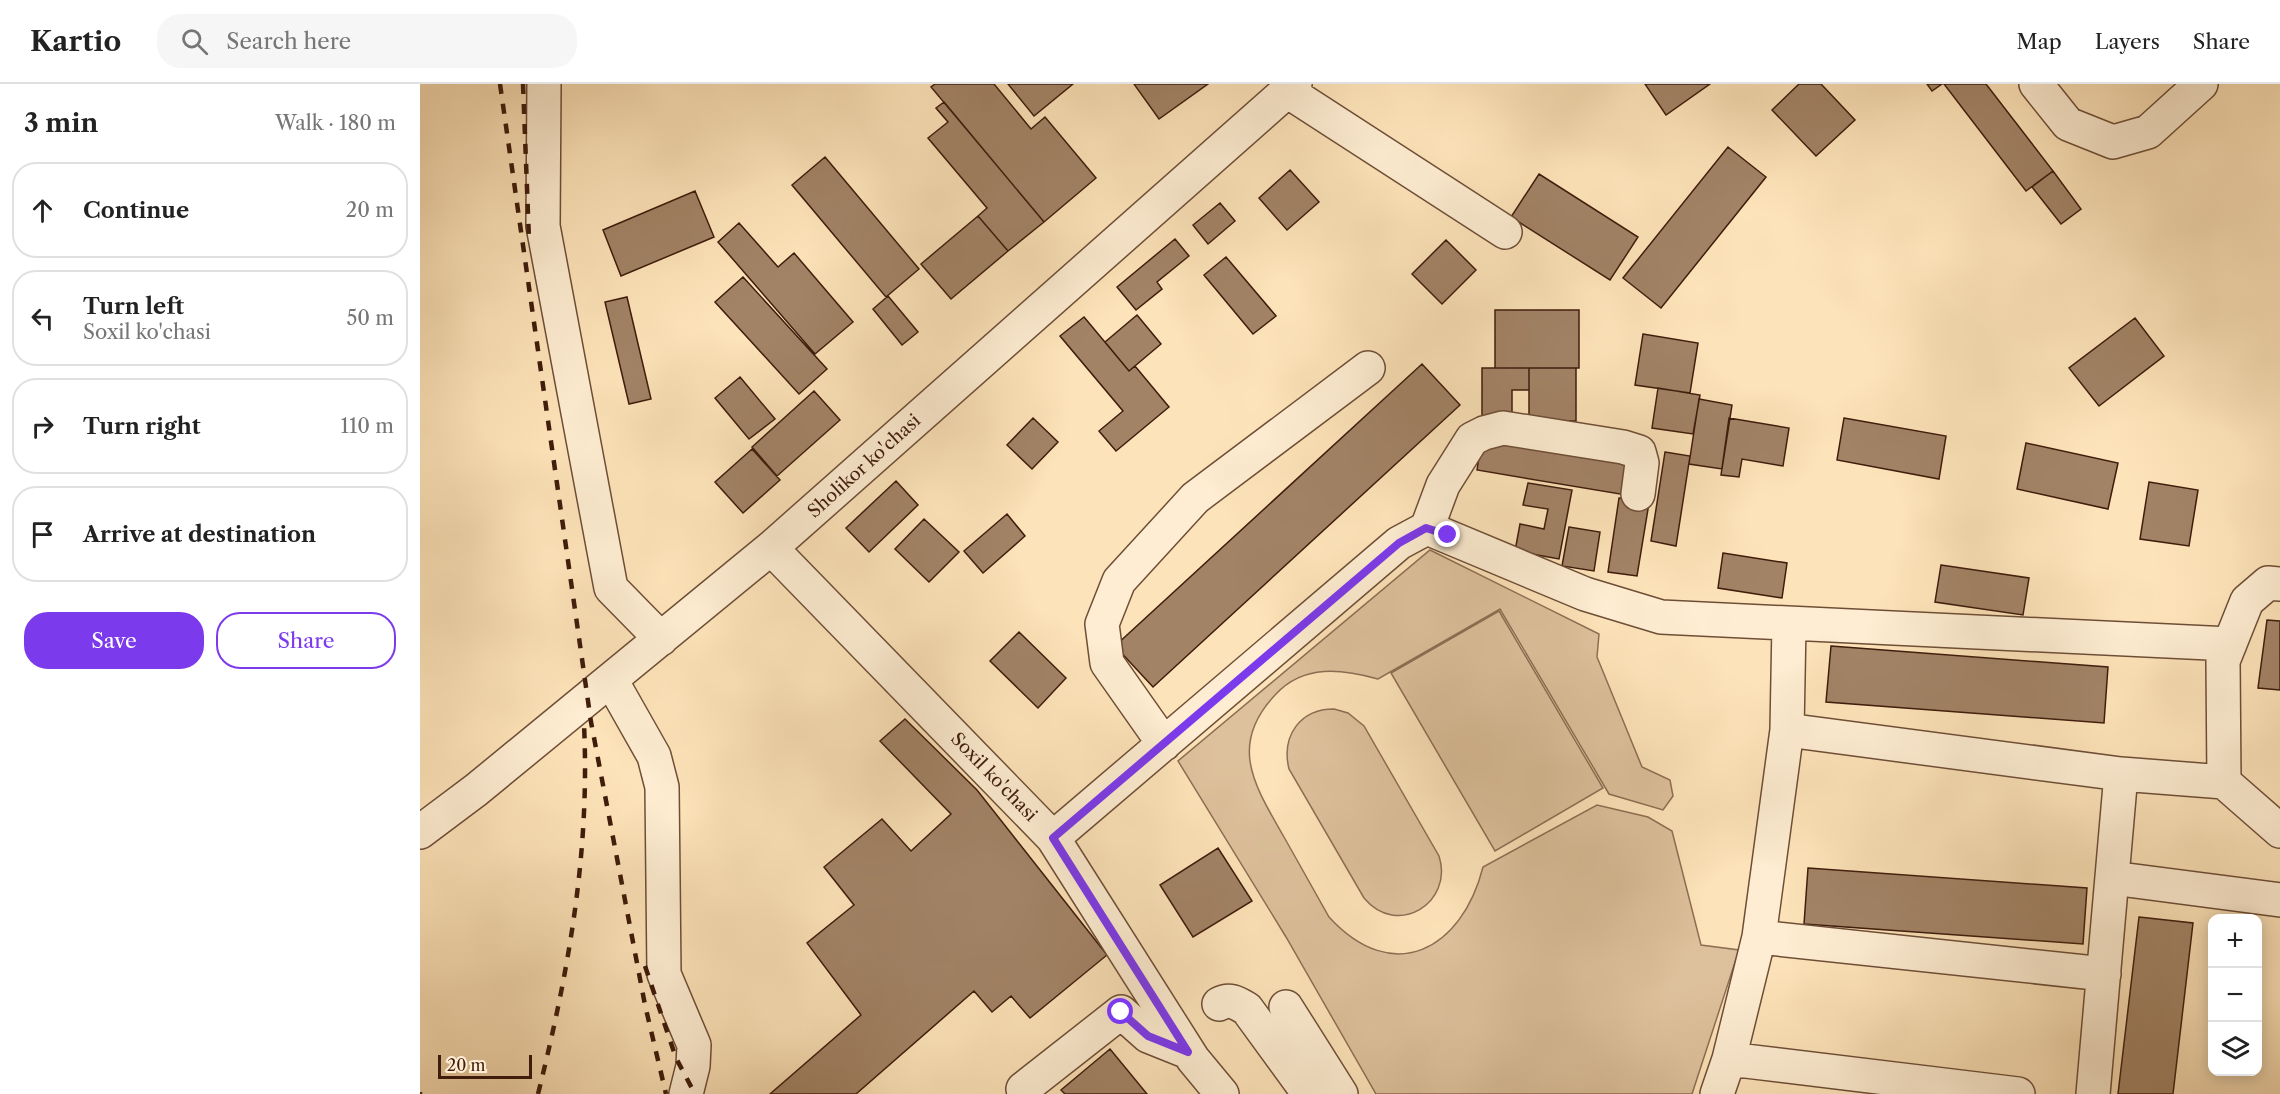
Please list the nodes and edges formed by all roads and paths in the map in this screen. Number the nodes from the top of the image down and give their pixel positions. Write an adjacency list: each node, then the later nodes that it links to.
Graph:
1 (544, 84): 12 (street)
2 (2036, 84): 3 (street)
3 (2201, 84)
4 (1291, 87): 5 (street); 9 (street, Sholikor ko'chasi)
5 (1505, 232)
6 (1368, 368): 16 (street)
7 (1638, 494): 8 (street)
8 (1426, 528): 11 (street); 16 (street)
9 (771, 548): 12 (street, Sholikor ko'chasi); 21 (street, Soxil ko'chasi)
10 (2280, 584): 13 (street)
11 (1789, 624): 13 (street); 15 (street)
12 (661, 639): 14 (street, Sholikor ko'chasi)
13 (2230, 644): 18 (street)
14 (611, 680): 20 (street, Sholikor ko'chasi); 31 (street)
15 (1787, 730): 17 (street); 24 (street)
16 (1164, 744): 21 (street)
17 (2121, 774): 18 (street); 22 (street)
18 (2224, 782): 19 (street)
19 (2280, 831)
20 (420, 832)
21 (1053, 838): 28 (street, Soxil ko'chasi)
22 (2112, 878): 23 (street); 25 (street)
23 (2280, 900)
24 (1759, 937): 25 (street); 29 (street)
25 (2104, 974): 37 (street)
26 (1219, 1004): 33 (street)
27 (1286, 1007): 34 (street)
28 (1188, 1052): 30 (street); 32 (street, Soxil ko'chasi)
29 (1729, 1059): 35 (street); 36 (street)
30 (1023, 1089)
31 (686, 1094)
32 (1222, 1094)
33 (1309, 1094)
34 (1341, 1094)
35 (1717, 1094)
36 (2018, 1094)
37 (2093, 1094)

